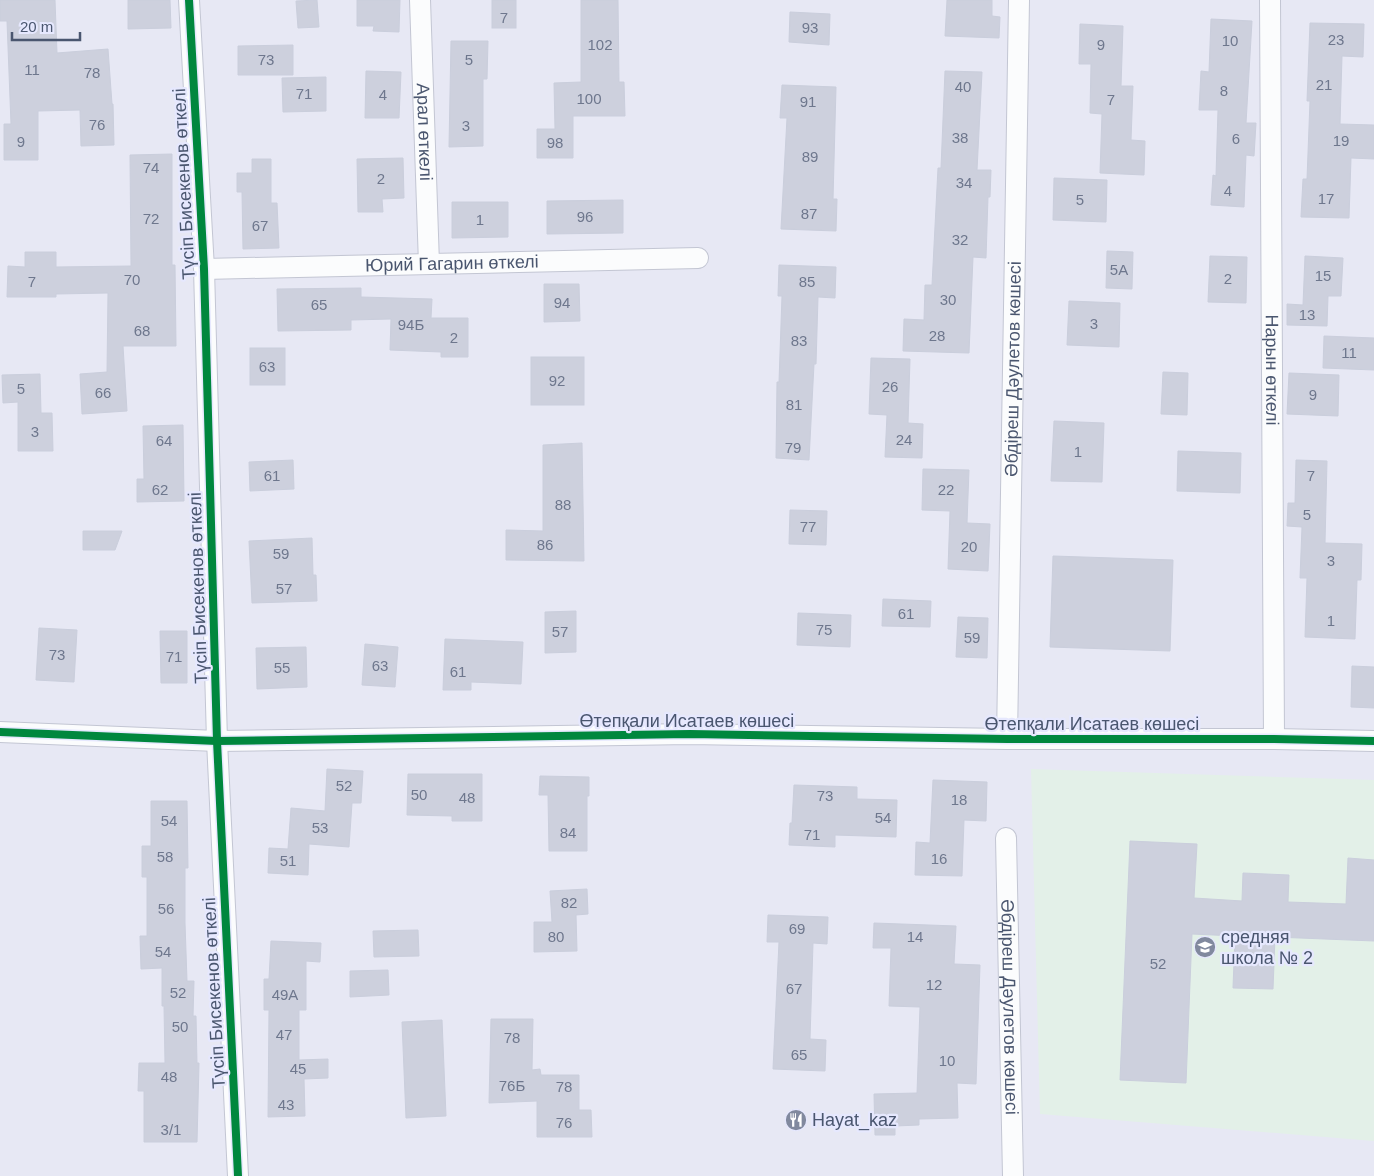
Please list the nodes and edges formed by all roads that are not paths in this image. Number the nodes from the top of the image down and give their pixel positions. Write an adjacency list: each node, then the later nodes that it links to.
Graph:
1 (189, 0): 7 (street, Түсіп Бисекенов өткелі)
2 (420, 0): 6 (street, Арал өткелі)
3 (1019, 0): 9 (street, Әбдіреш Дәулетов көшесі)
4 (1270, 0): 10 (street, Нарын өткелі)
5 (698, 258): 6 (street, Юрий Гагарин өткелі)
6 (429, 264): 7 (street, Юрий Гагарин өткелі)
7 (204, 269): 11 (street, Түсіп Бисекенов өткелі)
8 (0, 732): 11 (street, Өтепқали Исатаев көшесі)
9 (1007, 739): 10 (street, Өтепқали Исатаев көшесі); 11 (street, Өтепқали Исатаев көшесі)
10 (1274, 739): 12 (street, Өтепқали Исатаев көшесі)
11 (218, 741): 14 (street, Түсіп Бисекенов өткелі)
12 (1374, 741)
13 (1006, 838): 15 (street, Әбдіреш Дәулетов көшесі)
14 (238, 1176)
15 (1013, 1176)

